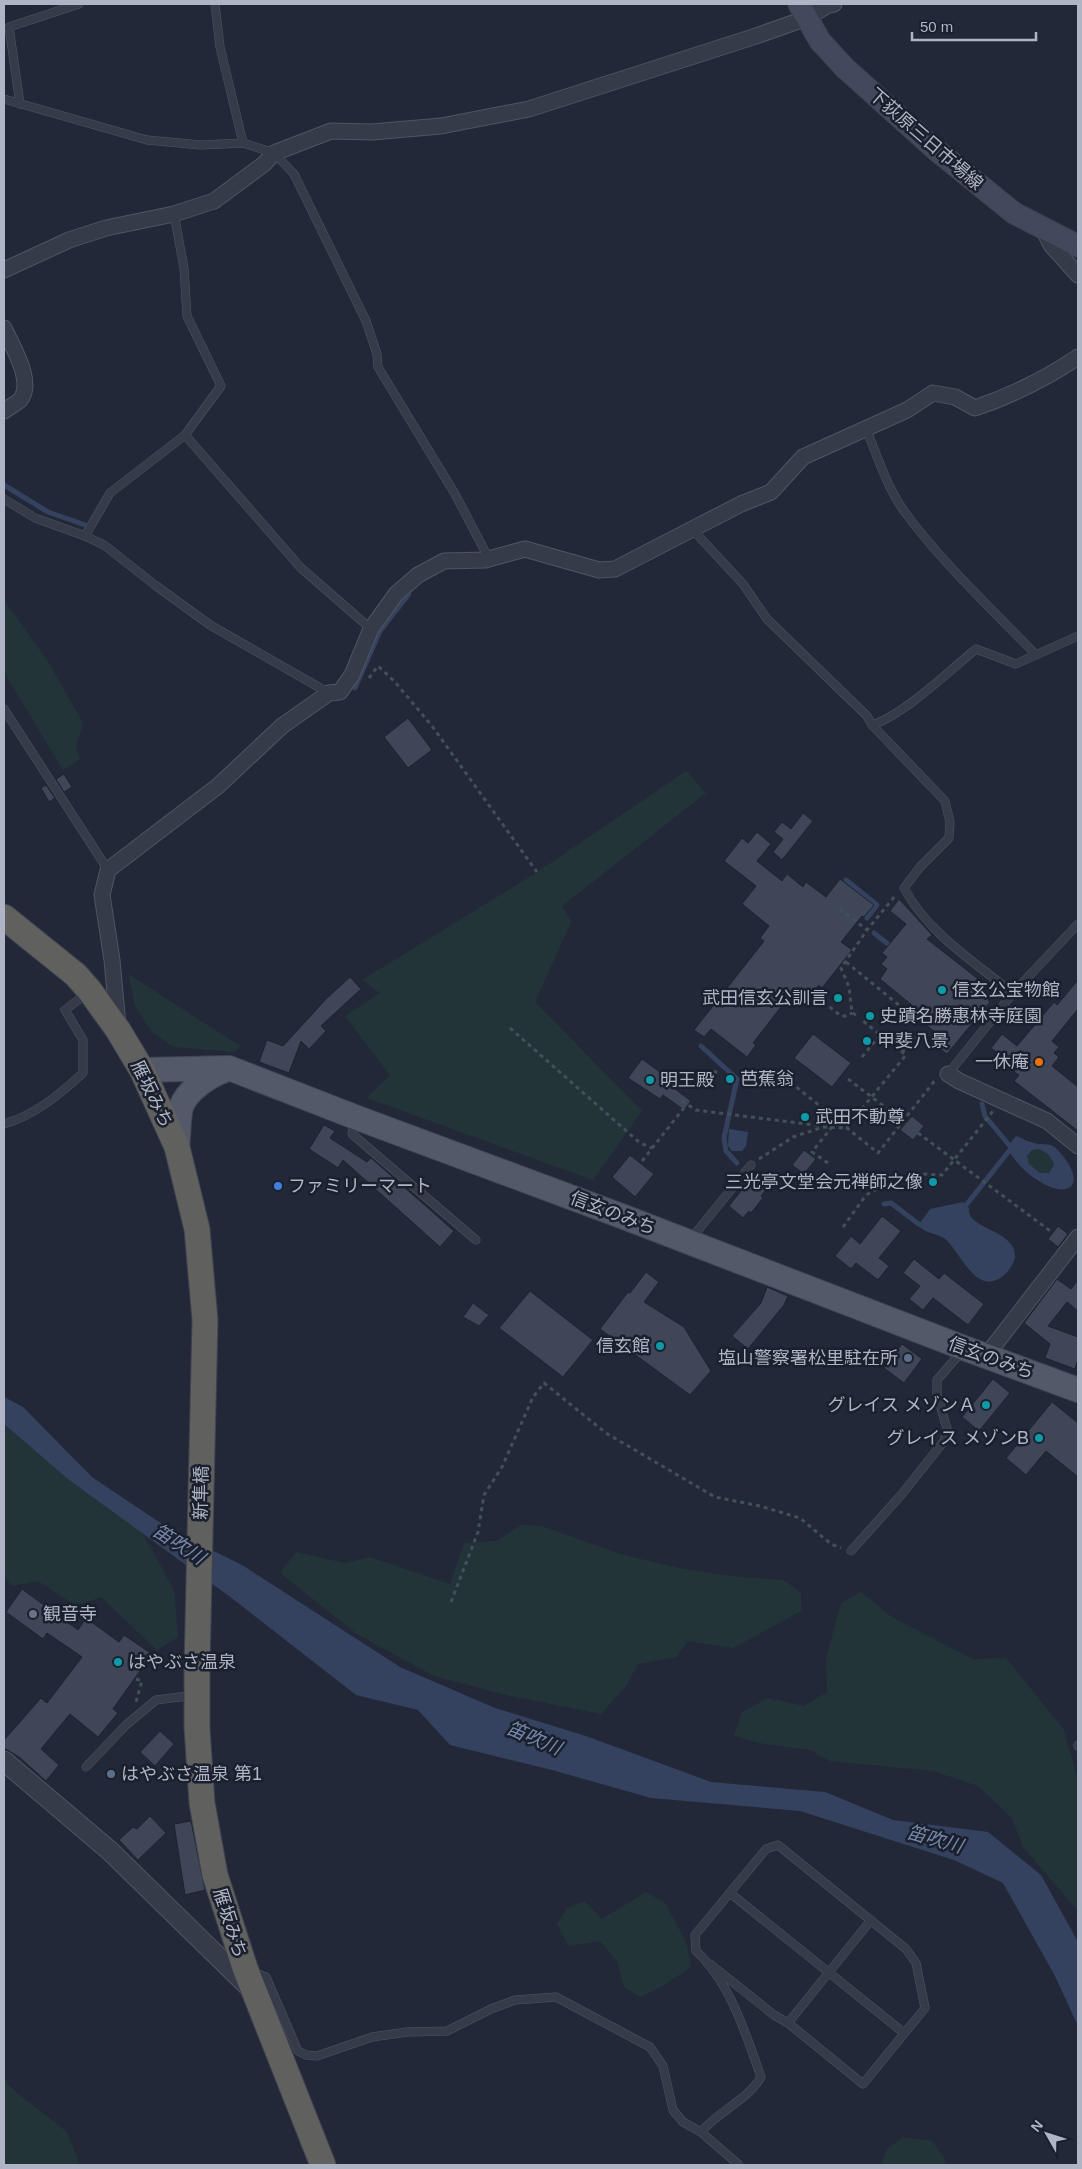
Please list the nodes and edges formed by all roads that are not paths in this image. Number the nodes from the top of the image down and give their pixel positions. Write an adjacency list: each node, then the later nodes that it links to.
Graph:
1 (79, 4): 6 (lane)
2 (215, 4): 7 (lane)
3 (834, 4): 4 (street)
4 (803, 11): 8 (street); 10 (main road, 下荻原三日市場線)
5 (4, 99): 6 (lane)
6 (20, 104): 7 (lane)
7 (244, 143): 8 (lane)
8 (274, 153): 9 (street); 22 (lane)
9 (174, 214): 12 (street); 18 (lane)
10 (1043, 229): 11 (main road, 下荻原三日市場線); 13 (street)
11 (1078, 246)
12 (4, 270)
13 (1078, 275)
14 (4, 328): 16 (street)
15 (1078, 357): 17 (street)
16 (4, 411)
17 (866, 428): 20 (street); 25 (lane)
18 (185, 435): 21 (lane); 23 (lane)
19 (4, 499): 21 (lane)
20 (692, 529): 22 (street); 28 (lane)
21 (85, 536): 26 (lane)
22 (489, 559): 23 (street)
23 (371, 630): 26 (street)
24 (1078, 636): 25 (lane)
25 (1036, 655): 28 (lane)
26 (329, 693): 29 (street)
27 (4, 709): 29 (lane)
28 (872, 725): 33 (lane)
29 (108, 870): 34 (street)
30 (4, 917): 32 (highway, 雁坂みち)
31 (1078, 924): 33 (lane)
32 (90, 991): 34 (highway, 雁坂みち); 39 (lane)
33 (1012, 993): 37 (lane)
34 (118, 1030): 36 (highway, 雁坂みち)
35 (229, 1068): 36 (main road, 信玄のみち); 38 (main road, 信玄のみち); 41 (main road)
36 (142, 1070): 41 (highway, 雁坂みち)
37 (948, 1074): 40 (street)
38 (356, 1117): 44 (lane); 45 (main road, 信玄のみち)
39 (4, 1124)
40 (1078, 1146)
41 (178, 1147): 46 (highway, 雁坂みち)
42 (751, 1165): 45 (lane)
43 (1078, 1237): 47 (street)
44 (476, 1240)
45 (689, 1242): 47 (main road, 信玄のみち)
46 (205, 1320): 50 (highway, 新隼橋)
47 (975, 1352): 48 (main road, 信玄のみち); 49 (lane)
48 (1078, 1390)
49 (851, 1552)
50 (197, 1667): 51 (highway, 雁坂みち)
51 (197, 1694): 53 (lane); 58 (highway, 雁坂みち)
52 (4, 1760): 58 (street)
53 (86, 1767)
54 (730, 1893): 55 (lane); 56 (lane); 57 (lane)
55 (871, 1920): 57 (lane); 60 (lane)
56 (710, 1964): 59 (lane); 61 (lane)
57 (829, 1972): 59 (lane); 60 (lane)
58 (248, 1979): 61 (lane); 62 (highway, 雁坂みち)
59 (788, 2023): 60 (lane)
60 (904, 2033)
61 (701, 2132): 63 (lane)
62 (323, 2165)
63 (739, 2165)

